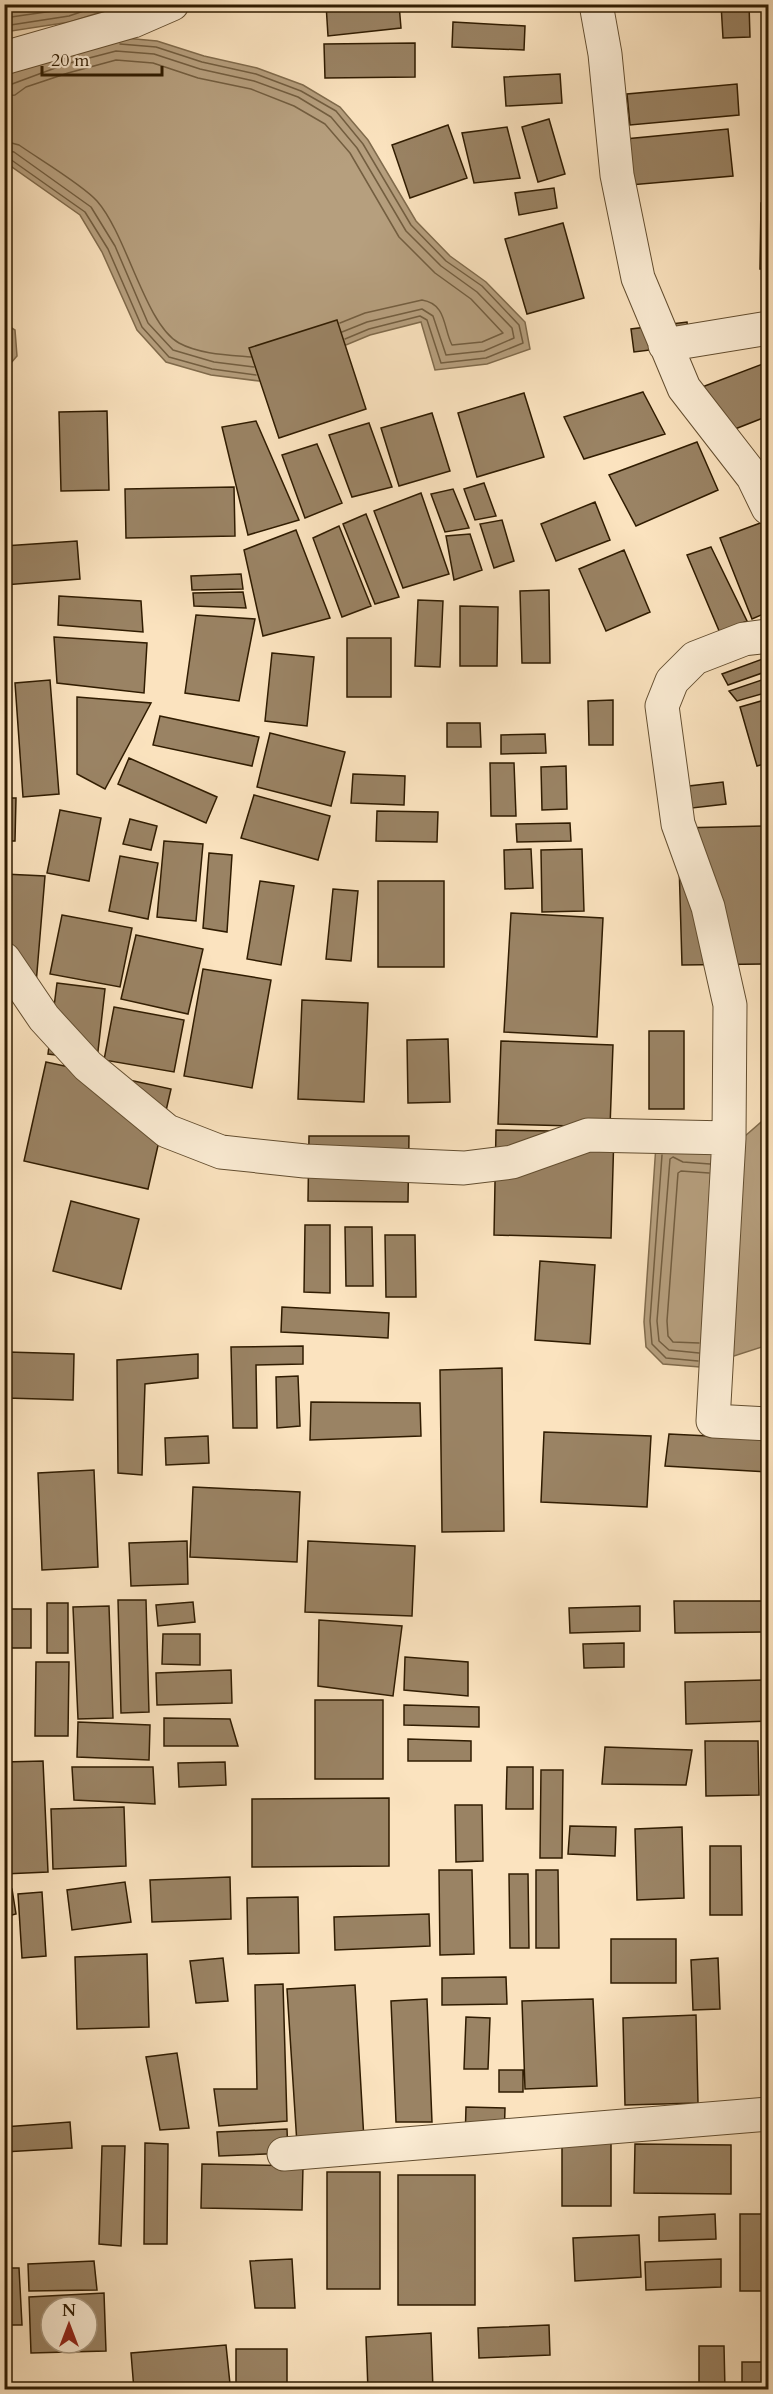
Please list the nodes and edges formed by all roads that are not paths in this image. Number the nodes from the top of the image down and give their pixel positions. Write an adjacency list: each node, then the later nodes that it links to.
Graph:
1 (172, 4): 3 (street)
2 (596, 4): 5 (street)
3 (4, 58)
4 (768, 328): 5 (street)
5 (665, 345): 6 (street)
6 (768, 508)
7 (768, 636): 9 (street)
8 (4, 959): 9 (street)
9 (729, 1138): 10 (street)
10 (768, 1424)
11 (768, 2114): 12 (street)
12 (284, 2154)

